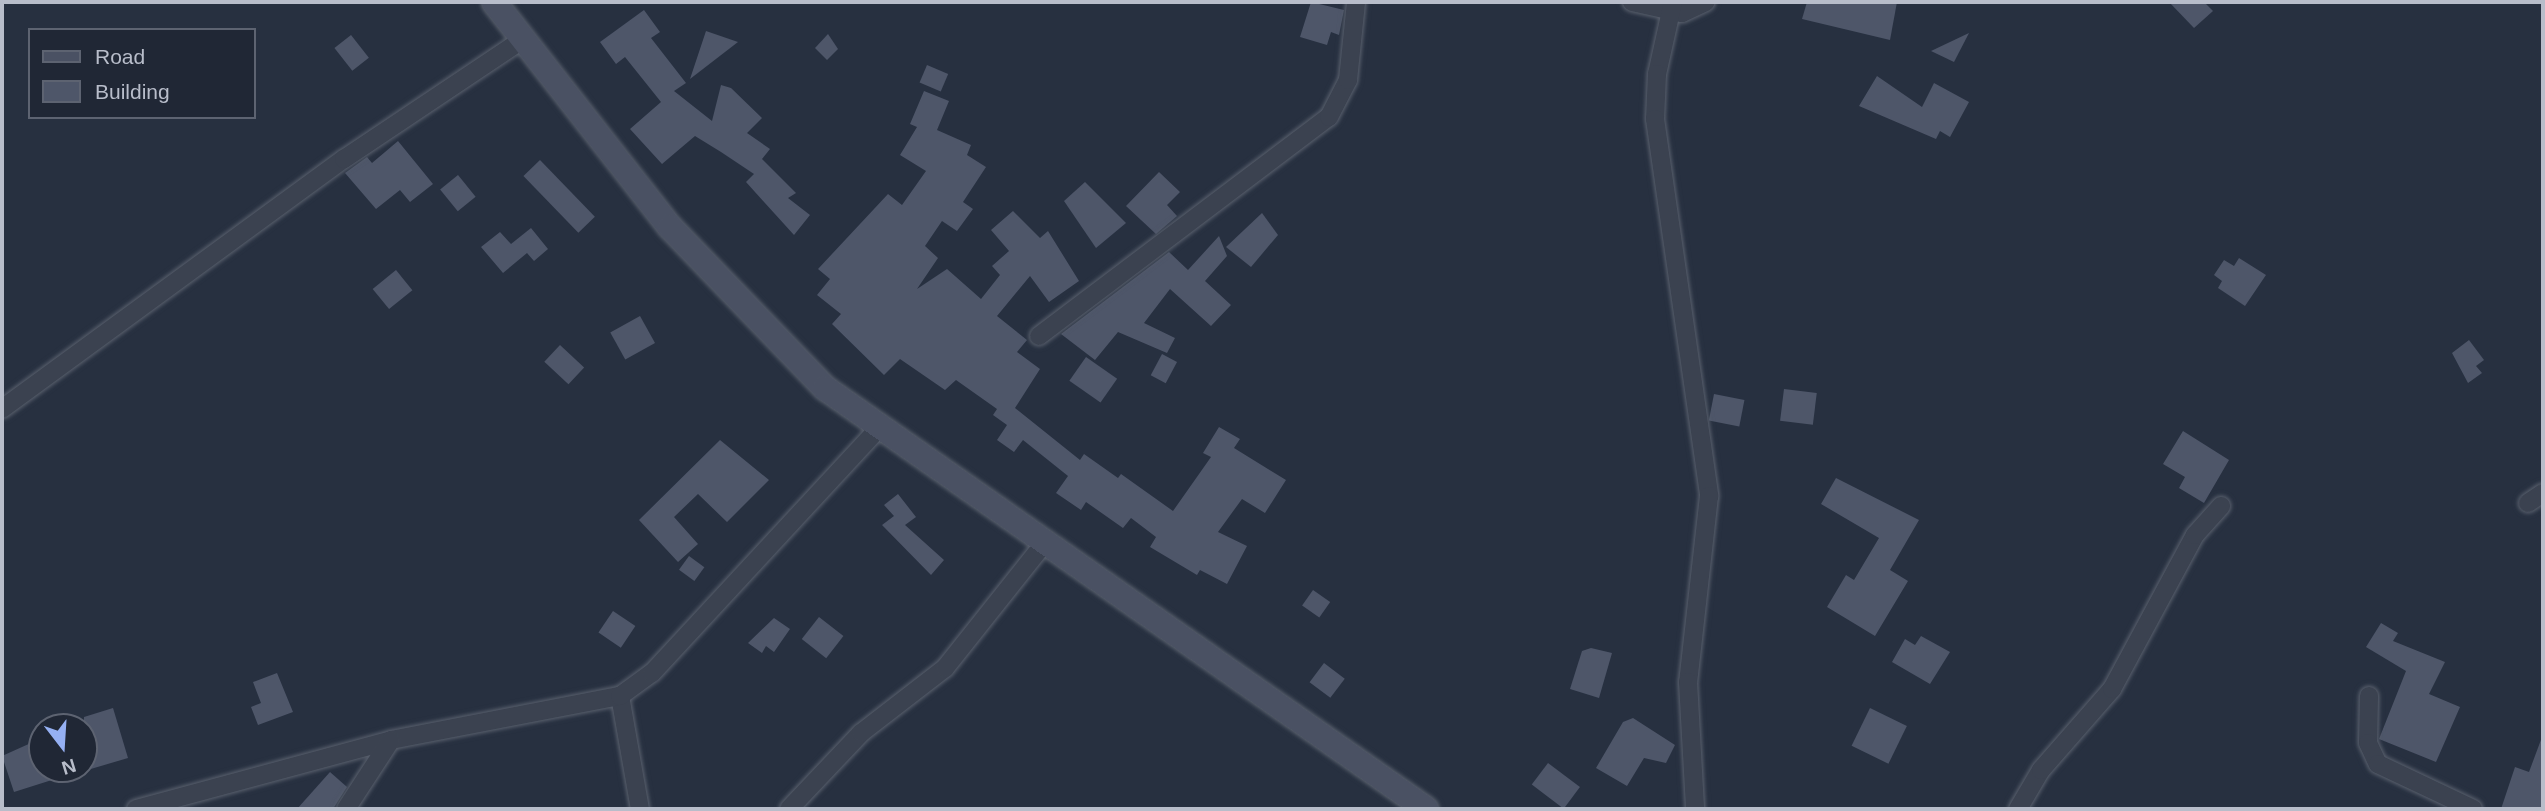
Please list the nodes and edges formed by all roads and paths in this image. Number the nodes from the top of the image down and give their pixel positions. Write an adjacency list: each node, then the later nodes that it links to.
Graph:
1 (494, 2): 6 (main road)
2 (1356, 2): 7 (street)
3 (1632, 2): 5 (street)
4 (1706, 2): 5 (street)
5 (1673, 7): 22 (street)
6 (522, 40): 8 (street); 9 (main road)
7 (1039, 336)
8 (2, 409)
9 (878, 428): 13 (main road); 14 (street)
10 (2543, 493): 11 (street)
11 (2528, 503)
12 (2221, 506): 23 (street)
13 (1042, 546): 20 (street); 21 (main road)
14 (620, 696): 16 (street); 19 (street)
15 (2370, 696): 24 (street)
16 (391, 740): 17 (street); 18 (street)
17 (136, 809)
18 (346, 809)
19 (640, 809)
20 (789, 809)
21 (1424, 809)
22 (1695, 809)
23 (2018, 809)
24 (2473, 809)

